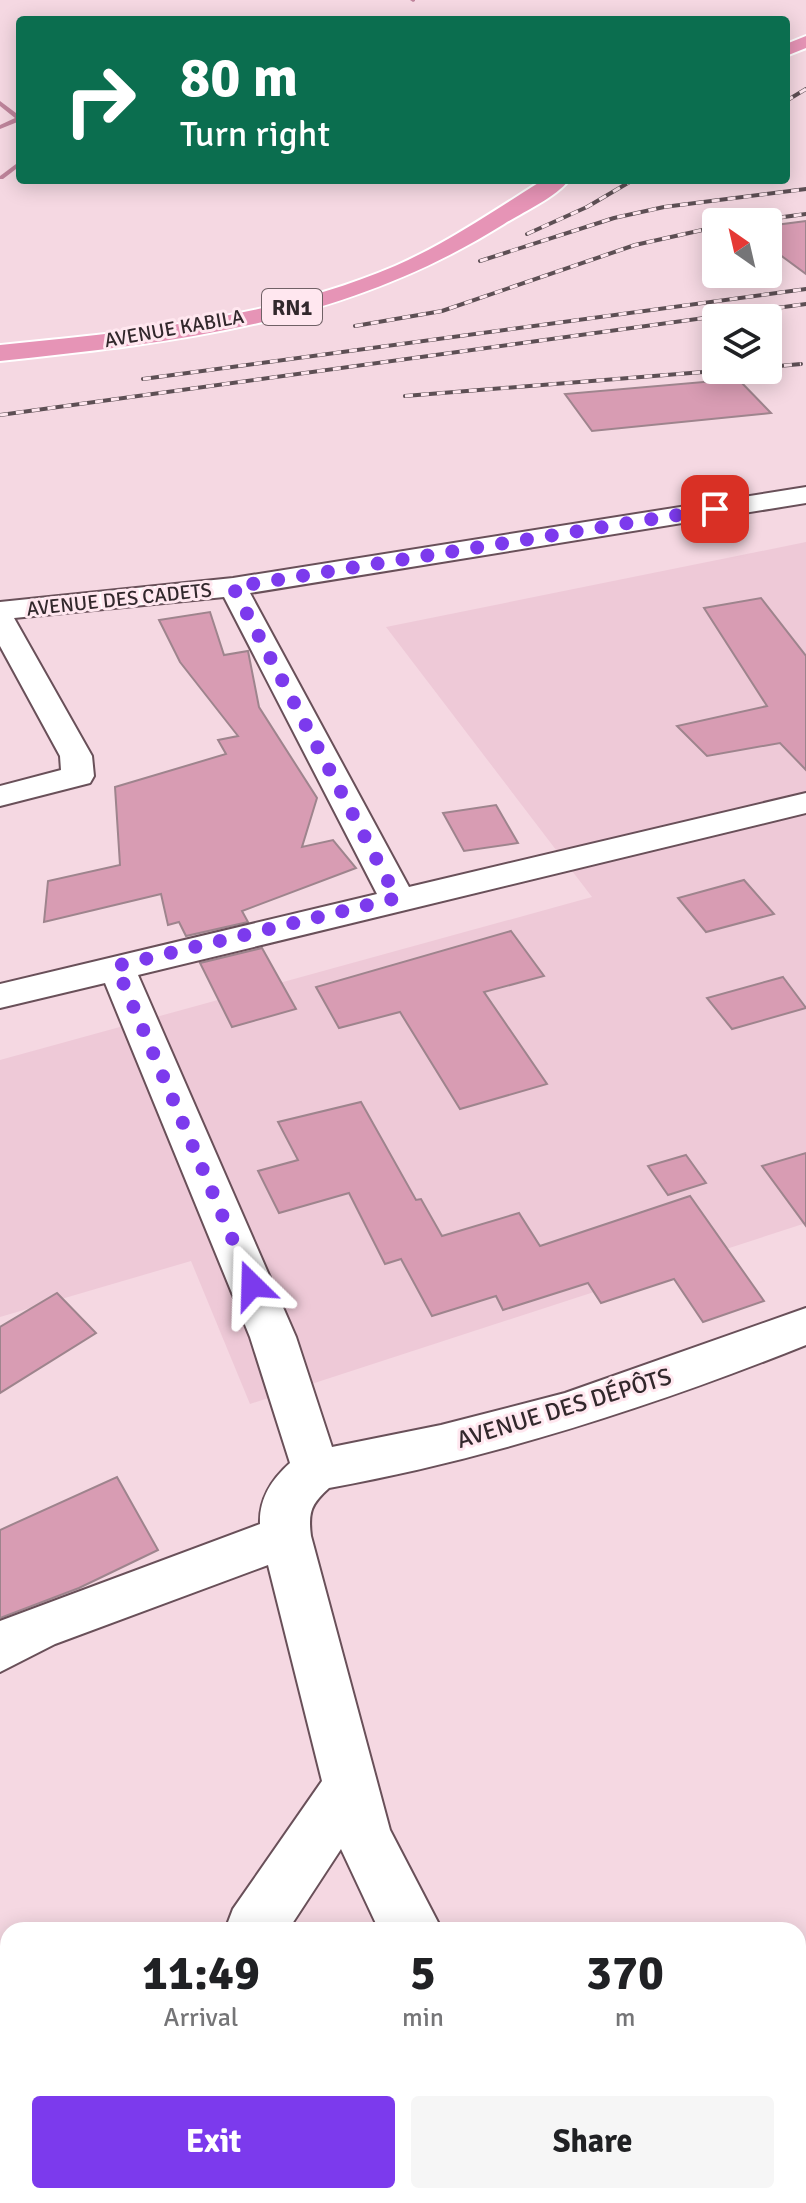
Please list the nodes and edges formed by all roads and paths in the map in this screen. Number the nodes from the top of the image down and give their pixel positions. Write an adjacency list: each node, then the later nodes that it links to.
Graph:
1 (552, 184): 2 (highway, AVENUE KABILA / RN1)
2 (0, 353)
3 (806, 495): 4 (street, AVENUE DES CADETS)
4 (233, 587): 5 (street, AVENUE DES CADETS); 9 (street)
5 (0, 611)
6 (0, 619): 7 (street)
7 (0, 796)
8 (806, 803): 9 (street)
9 (397, 898): 10 (street)
10 (116, 966): 11 (street); 13 (street)
11 (0, 996)
12 (806, 1326): 13 (street, AVENUE DES DÉPÔTS)
13 (316, 1470): 14 (street)
14 (286, 1536): 15 (street); 16 (street)
15 (0, 1648)
16 (351, 1786): 17 (street); 18 (street)
17 (259, 1922)
18 (408, 1922)

